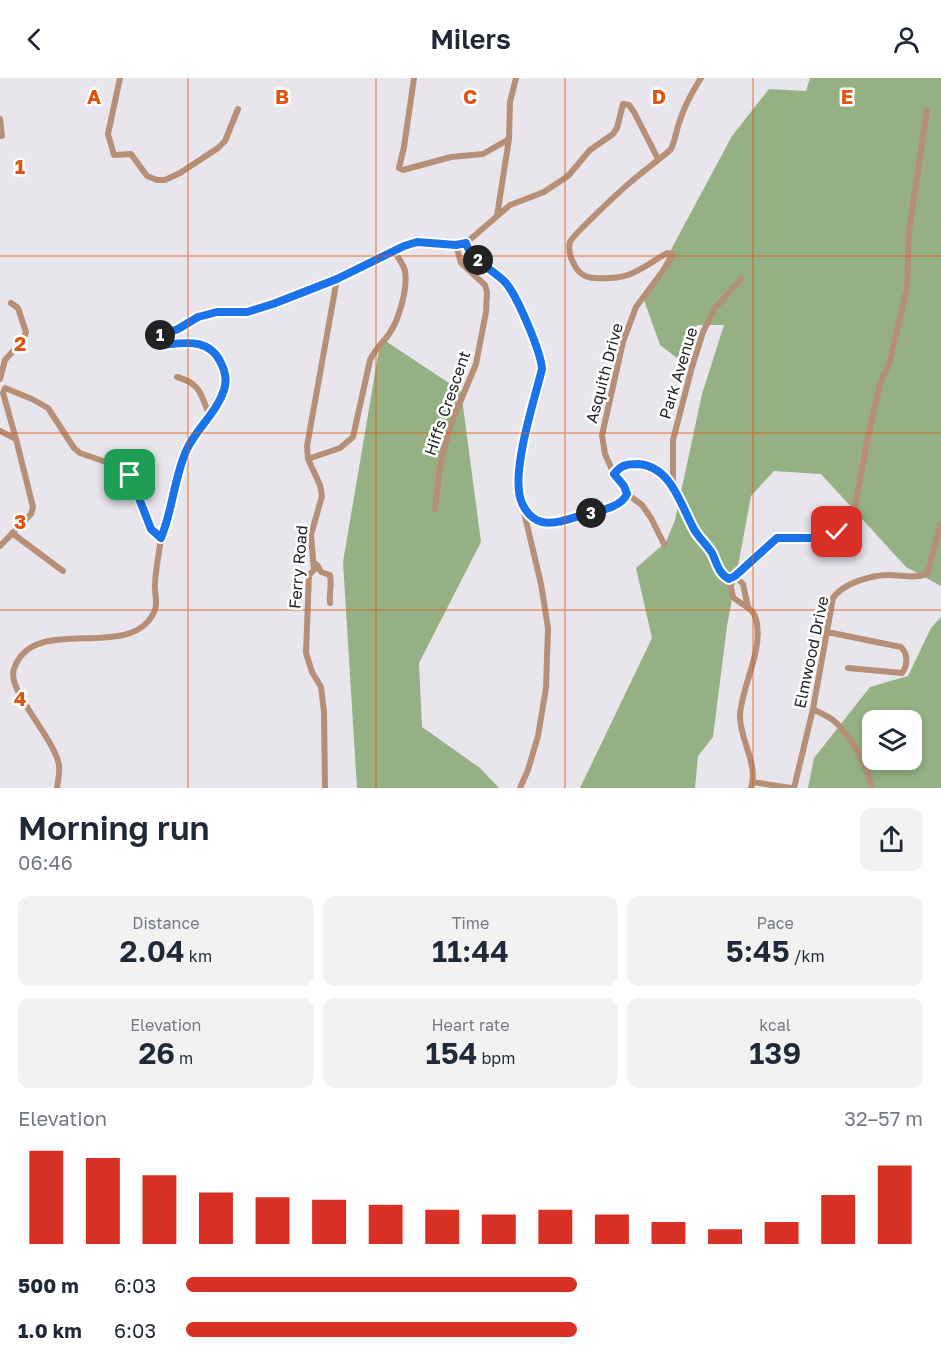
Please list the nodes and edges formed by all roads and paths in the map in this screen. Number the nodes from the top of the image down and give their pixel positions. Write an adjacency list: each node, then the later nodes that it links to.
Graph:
1 (120, 78): 5 (street)
2 (414, 78): 9 (street)
3 (516, 78): 9 (street)
4 (701, 78): 10 (street)
5 (238, 109)
6 (927, 110): 37 (street)
7 (0, 119): 8 (street)
8 (2, 136)
9 (509, 139): 11 (street)
10 (657, 159): 11 (street); 25 (street, Asquith Drive)
11 (497, 216): 12 (street)
12 (466, 243): 13 (street); 28 (street)
13 (456, 245): 14 (street); 29 (street, Hiffs Crescent)
14 (394, 251): 15 (street); 24 (street)
15 (337, 279): 21 (street); 24 (street, Ferry Road)
16 (741, 279): 26 (street, Park Avenue)
17 (11, 303): 19 (street)
18 (177, 377): 21 (street)
19 (0, 380): 20 (street)
20 (5, 388): 23 (street); 32 (street)
21 (210, 415): 32 (street)
22 (0, 431): 23 (street)
23 (16, 439): 31 (street)
24 (308, 459): 35 (street, Ferry Road)
25 (614, 474): 26 (street); 27 (street, Asquith Drive)
26 (673, 486): 37 (street)
27 (627, 494): 28 (street); 33 (street, Asquith Drive)
28 (522, 504): 46 (street)
29 (435, 509)
30 (941, 524): 40 (street, Elmwood Drive)
31 (12, 533): 34 (street); 36 (street)
32 (161, 538): 44 (street)
33 (664, 544)
34 (0, 546)
35 (313, 561): 38 (street); 45 (street, Ferry Road)
36 (63, 571)
37 (732, 577): 39 (street); 39 (street)
38 (330, 603)
39 (748, 607): 43 (street)
40 (827, 632): 41 (street); 42 (street, Elmwood Drive)
41 (848, 668)
42 (813, 709): 47 (street, Elmwood Drive); 48 (street)
43 (752, 785): 47 (street)
44 (57, 788)
45 (326, 788)
46 (520, 788)
47 (793, 788)
48 (872, 788)

